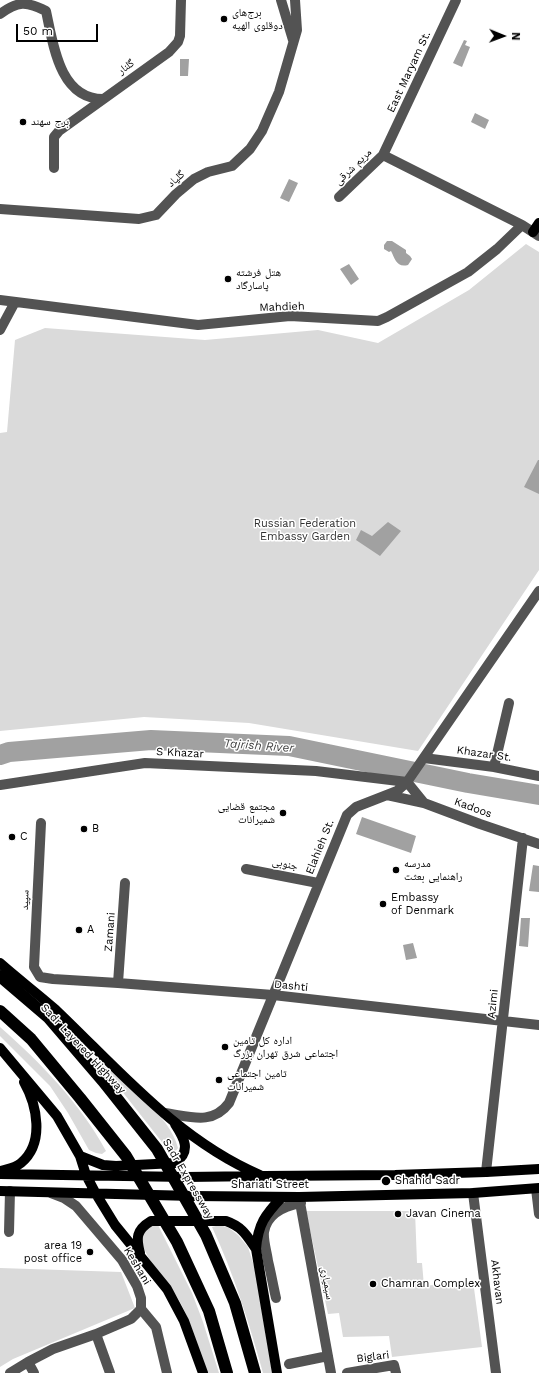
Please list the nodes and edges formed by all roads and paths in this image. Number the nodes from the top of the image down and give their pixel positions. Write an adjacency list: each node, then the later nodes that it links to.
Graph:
1 (181, 0): 7 (street, گلنار)
2 (281, 0): 6 (street)
3 (295, 0): 6 (street, گلپاد)
4 (456, 0): 8 (street, East Maryam St.)
5 (0, 14): 7 (street)
6 (294, 42): 11 (street, گلپاد)
7 (103, 99): 9 (street, گلنار)
8 (383, 155): 10 (street, مریم شرقی); 13 (street)
9 (54, 168)
10 (339, 197)
11 (0, 208)
12 (539, 222): 14 (main road)
13 (522, 225): 14 (street); 16 (street, Mahdieh)
14 (536, 234)
15 (0, 300): 16 (street, Mahdieh)
16 (15, 302): 17 (street)
17 (0, 330)
18 (539, 591): 20 (street, Elahieh St.)
19 (509, 703): 21 (street)
20 (425, 759): 21 (street, Khazar St.); 23 (street, Elahieh St.)
21 (494, 766): 22 (street, Khazar St.)
22 (539, 776)
23 (408, 782): 24 (street, S Khazar); 25 (street, Elahieh St.); 26 (street)
24 (0, 785)
25 (387, 795): 26 (street, Kadoos); 32 (street, Elahieh St.)
26 (424, 803): 28 (street, Kadoos)
27 (41, 823): 35 (street, سپید)
28 (523, 838): 29 (street, Kadoos); 41 (street, Azimi)
29 (539, 844)
30 (246, 869): 32 (street, جنوبی)
31 (125, 883): 36 (street, Zamani)
32 (318, 883): 38 (street, Elahieh St.)
33 (0, 963): 45 (main road)
34 (0, 976): 80 (highway, Sadr Expressway)
35 (40, 977): 36 (street, Dashti)
36 (118, 983): 38 (street, Dashti)
37 (0, 986): 79 (highway, Sadr Layered Highway)
38 (273, 996): 41 (street, Dashti); 45 (street, Elahieh St.)
39 (0, 1011): 78 (highway)
40 (0, 1020): 77 (highway)
41 (503, 1022): 42 (street, Dashti); 50 (street, Azimi)
42 (539, 1025)
43 (0, 1048): 44 (main road)
44 (13, 1062): 47 (main road); 49 (main road)
45 (164, 1113): 46 (main road)
46 (173, 1121): 47 (main road); 53 (main road)
47 (80, 1156): 52 (main road)
48 (539, 1170): 50 (main road, Shariati Street)
49 (0, 1172): 51 (main road, Shariati Street)
50 (486, 1172): 53 (main road, Shariati Street)
51 (36, 1174): 52 (main road, Shariati Street); 56 (main road)
52 (86, 1175): 53 (main road, Shariati Street); 59 (main road)
53 (264, 1176)
54 (537, 1189): 58 (main road, Shariati Street); 62 (street)
55 (5, 1191): 56 (main road, Shariati Street); 63 (street)
56 (35, 1191): 57 (main road, Shariati Street)
57 (47, 1191): 59 (main road, Shariati Street); 67 (street, Keshani)
58 (473, 1193): 61 (main road, Shariati Street); 85 (street, Akhavan)
59 (96, 1194): 60 (main road, Shariati Street); 65 (main road)
60 (282, 1197): 61 (main road, Shariati Street); 64 (main road)
61 (300, 1200): 66 (street); 69 (street, سیمیاری)
62 (539, 1214)
63 (9, 1232)
64 (256, 1249): 65 (main road); 81 (main road)
65 (140, 1256): 76 (main road)
66 (276, 1298)
67 (141, 1309): 68 (street); 75 (street)
68 (96, 1334): 70 (street); 74 (street)
69 (328, 1356): 71 (street); 82 (street, سیمیاری)
70 (28, 1362): 72 (street); 73 (street)
71 (289, 1364)
72 (10, 1373)
73 (34, 1373)
74 (110, 1373)
75 (167, 1373)
76 (203, 1373)
77 (223, 1373)
78 (227, 1373)
79 (252, 1373)
80 (255, 1373)
81 (277, 1373)
82 (331, 1373)
83 (347, 1373): 84 (street, Biglari)
84 (396, 1373)
85 (496, 1373)

